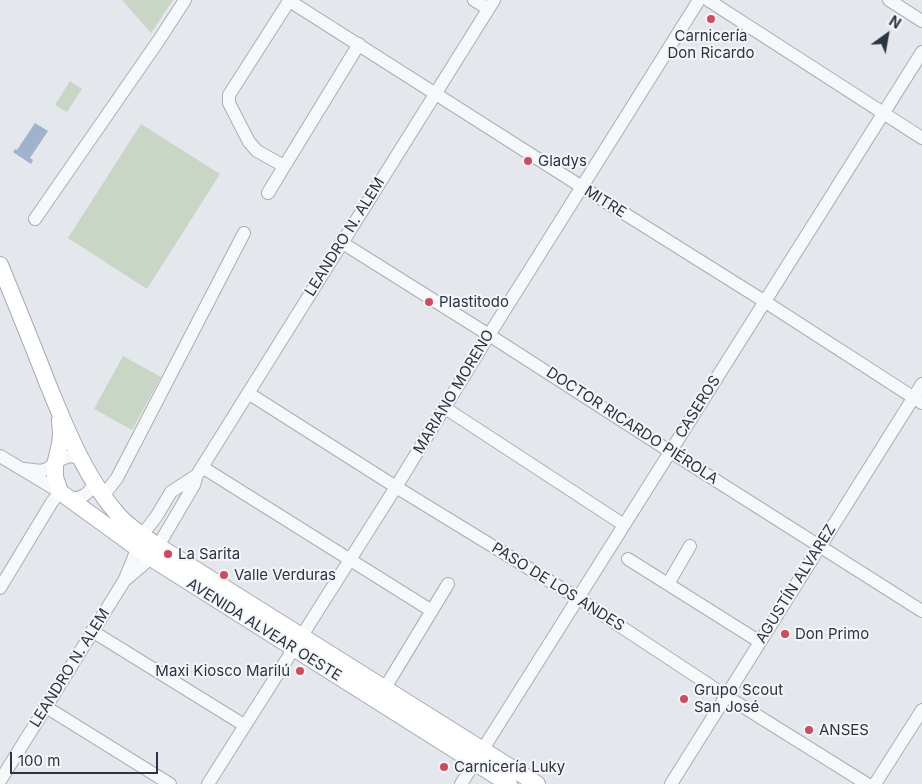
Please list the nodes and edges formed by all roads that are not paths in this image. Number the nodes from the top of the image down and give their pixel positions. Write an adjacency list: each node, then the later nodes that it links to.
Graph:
1 (185, 0): 17 (street)
2 (289, 0): 9 (street, MITRE); 14 (street)
3 (474, 0): 7 (street)
4 (699, 0): 15 (street, MARIANO MORENO)
5 (708, 0): 12 (street)
6 (889, 0): 8 (street)
7 (491, 4): 11 (street, LEANDRO N. ALEM)
8 (922, 21)
9 (358, 44): 11 (street, MITRE); 14 (street)
10 (922, 52): 12 (street, CASEROS)
11 (435, 93): 15 (street, MITRE); 19 (street, LEANDRO N. ALEM)
12 (884, 113): 13 (street); 21 (street, CASEROS)
13 (922, 138)
14 (284, 166): 16 (street)
15 (582, 187): 21 (street, MITRE); 22 (street, MARIANO MORENO)
16 (268, 193)
17 (35, 219)
18 (244, 233): 35 (street)
19 (341, 242): 22 (street, DOCTOR RICARDO PIÉROLA); 24 (street, LEANDRO N. ALEM)
20 (0, 265): 27 (main road, AVENIDA ALVEAR OESTE)
21 (764, 301): 25 (street, MITRE); 28 (street, CASEROS)
22 (489, 335): 26 (street, MARIANO MORENO); 28 (street, DOCTOR RICARDO PIÉROLA)
23 (922, 384): 25 (street, AGUSTÍN ALVAREZ)
24 (248, 393): 33 (street, LEANDRO N. ALEM); 34 (street, PASO DE LOS ANDES)
25 (918, 401): 40 (street, AGUSTÍN ALVAREZ)
26 (445, 408): 34 (street, MARIANO MORENO); 37 (street)
27 (59, 410): 30 (main road, AVENIDA ALVEAR OESTE); 31 (main road)
28 (671, 452): 37 (street, CASEROS); 40 (street, DOCTOR RICARDO PIÉROLA)
29 (0, 456): 32 (street)
30 (81, 458): 31 (street); 35 (main road, AVENIDA ALVEAR OESTE)
31 (55, 465): 32 (street); 36 (main road)
32 (18, 467): 36 (street)
33 (200, 471): 38 (street, LEANDRO N. ALEM); 41 (street, LEANDRO N. ALEM); 42 (street)
34 (396, 487): 42 (street, MARIANO MORENO); 48 (street, PASO DE LOS ANDES)
35 (99, 489): 36 (street); 38 (main road, AVENIDA ALVEAR OESTE)
36 (64, 496): 38 (main road, AVENIDA ALVEAR OESTE); 47 (street)
37 (624, 525): 48 (street, CASEROS)
38 (139, 542): 41 (main road, AVENIDA ALVEAR OESTE); 44 (street, LEANDRO N. ALEM)
39 (690, 546): 46 (street)
40 (820, 546): 50 (street, DOCTOR RICARDO PIÉROLA); 53 (street, AGUSTÍN ALVAREZ)
41 (155, 552): 44 (street, LEANDRO N. ALEM); 52 (main road, AVENIDA ALVEAR OESTE)
42 (350, 559): 49 (street); 52 (street, MARIANO MORENO)
43 (628, 559): 46 (street)
44 (124, 580): 51 (street, LEANDRO N. ALEM)
45 (448, 584): 49 (street)
46 (668, 584): 53 (street)
47 (0, 588)
48 (578, 599): 55 (street, PASO DE LOS ANDES); 59 (street, CASEROS)
49 (432, 611): 54 (street)
50 (922, 611)
51 (92, 631): 56 (street, LEANDRO N. ALEM); 58 (street)
52 (297, 642): 54 (main road, AVENIDA ALVEAR OESTE); 58 (street, MARIANO MORENO); 59 (main road, AVENIDA ALVEAR OESTE)
53 (760, 642): 55 (street, AGUSTÍN ALVAREZ)
54 (385, 688): 59 (main road, AVENIDA ALVEAR OESTE)
55 (726, 696): 66 (street, AGUSTÍN ALVAREZ); 67 (street, PASO DE LOS ANDES)
56 (46, 707): 60 (street, LEANDRO N. ALEM); 61 (street)
57 (922, 710): 68 (street)
58 (244, 725): 62 (street, MARIANO MORENO)
59 (479, 756): 63 (street, CASEROS); 64 (main road, AVENIDA ALVEAR OESTE); 65 (main road, AVENIDA ALVEAR OESTE)
60 (0, 783)
61 (170, 784)
62 (208, 784)
63 (461, 784)
64 (509, 784)
65 (537, 784)
66 (671, 784)
67 (867, 784)
68 (875, 784)

